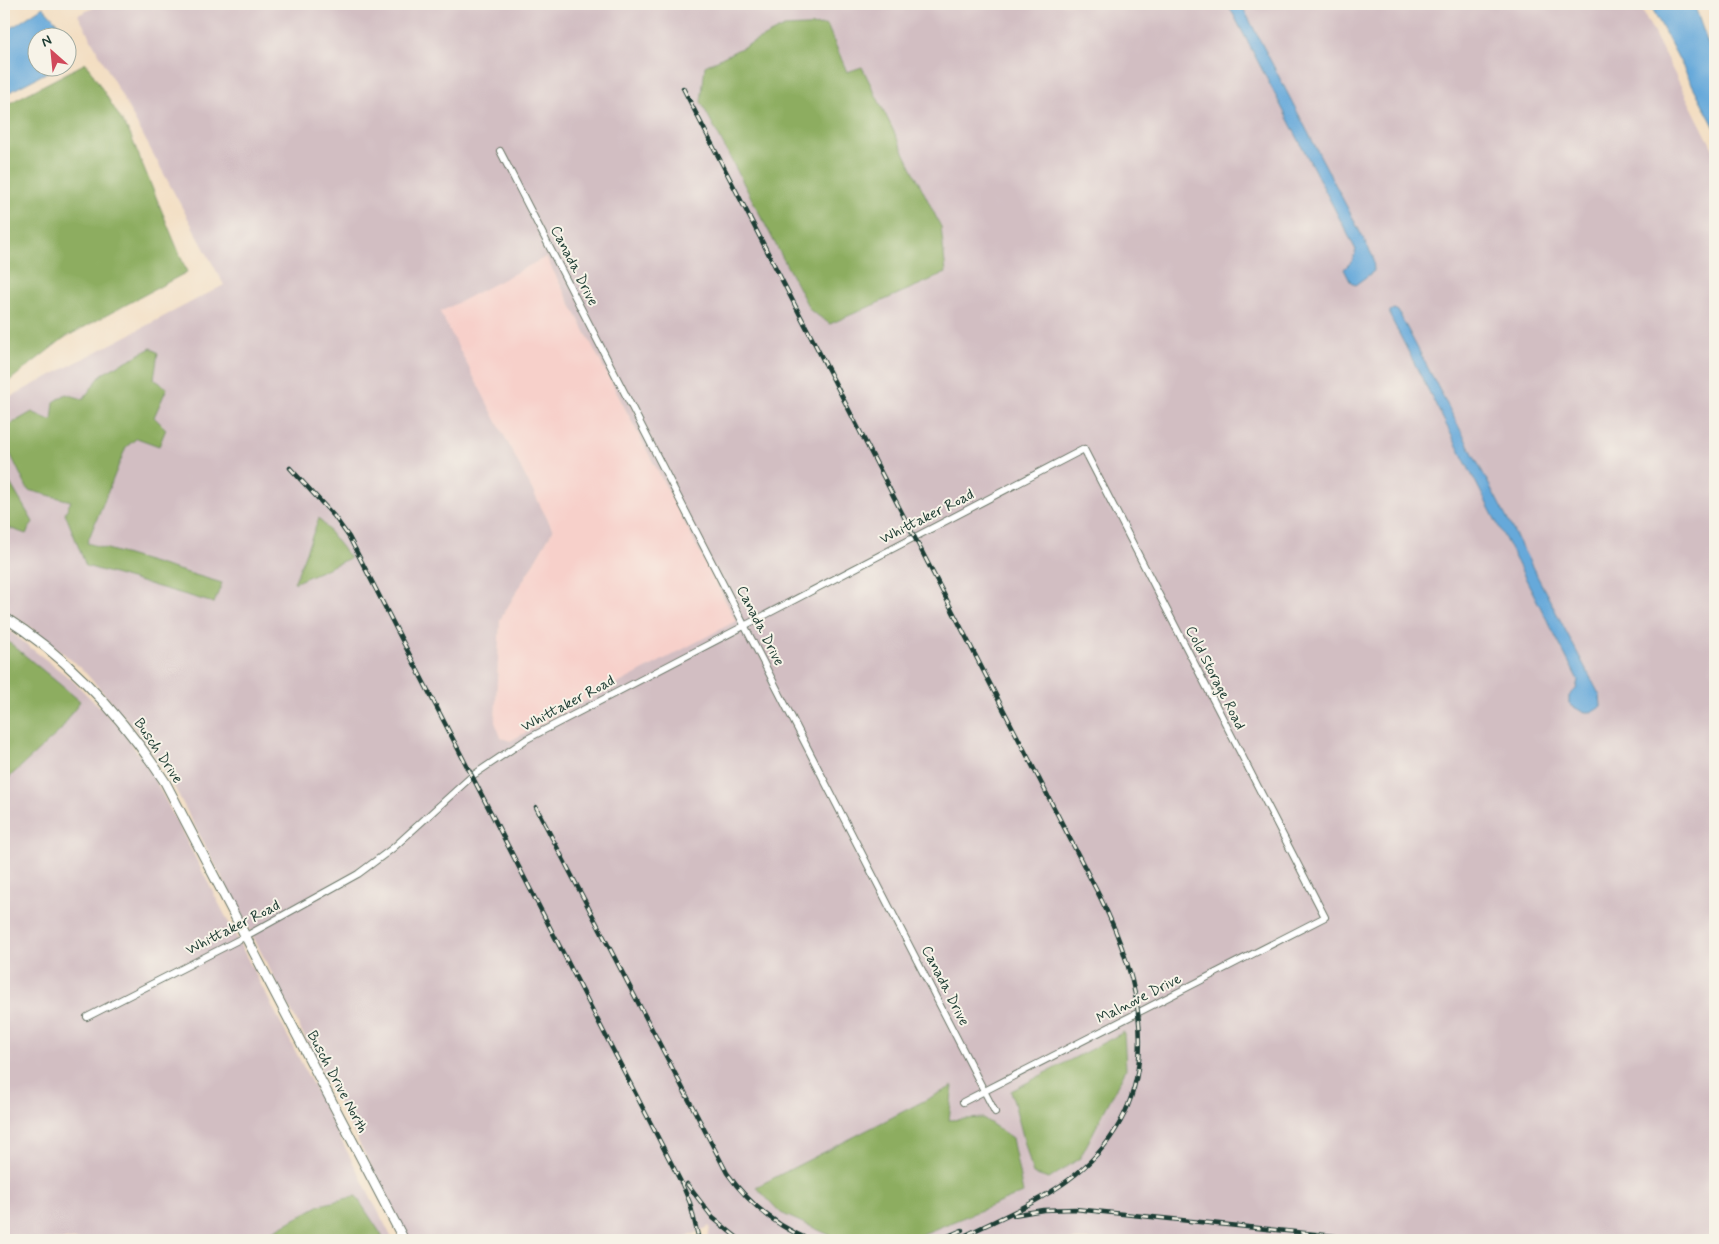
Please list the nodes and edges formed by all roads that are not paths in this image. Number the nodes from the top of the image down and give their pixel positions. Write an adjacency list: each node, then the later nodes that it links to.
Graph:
1 (500, 152): 4 (street, Canada Drive)
2 (1084, 449): 4 (street, Whittaker Road); 5 (street, Cold Storage Road)
3 (4, 617): 6 (street, Busch Drive)
4 (746, 625): 6 (street, Whittaker Road); 8 (street, Canada Drive)
5 (1324, 917): 8 (street, Malnove Drive)
6 (246, 936): 7 (street, Whittaker Road); 11 (street, Busch Drive North)
7 (87, 1017)
8 (985, 1091): 9 (street, Malnove Drive); 10 (street, Canada Drive)
9 (963, 1102)
10 (995, 1112)
11 (404, 1240)

